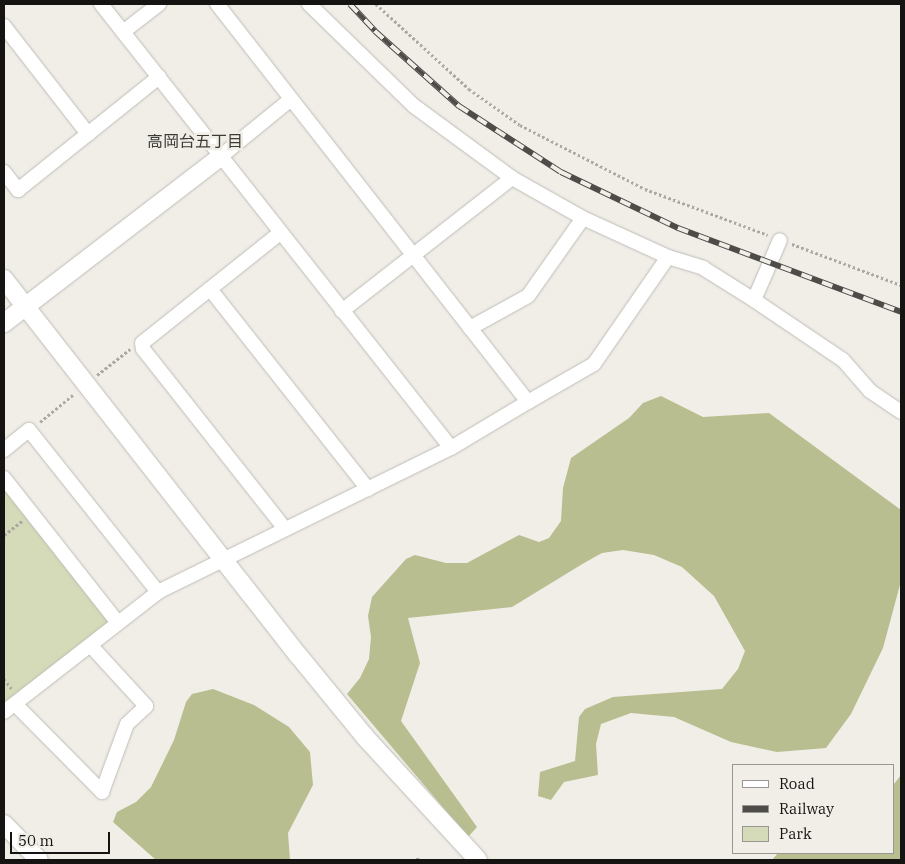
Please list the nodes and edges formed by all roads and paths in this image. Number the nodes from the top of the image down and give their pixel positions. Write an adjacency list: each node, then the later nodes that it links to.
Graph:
1 (101, 4): 7 (street)
2 (159, 4): 7 (street)
3 (216, 4): 9 (street)
4 (309, 4): 13 (street)
5 (376, 4): 16 (path)
6 (4, 26): 10 (street)
7 (123, 32): 8 (street)
8 (159, 77): 10 (street); 11 (street)
9 (290, 100): 11 (street); 17 (street)
10 (88, 134): 12 (street)
11 (220, 157): 15 (street); 23 (street)
12 (4, 172)
13 (512, 178): 14 (street); 17 (street)
14 (583, 218): 18 (street); 26 (street)
15 (280, 233): 21 (street); 24 (street)
16 (780, 240): 20 (path); 22 (street)
17 (413, 255): 24 (street); 26 (street)
18 (668, 257): 22 (street); 30 (street)
19 (4, 279): 23 (street)
20 (901, 285)
21 (210, 289): 27 (street); 36 (street)
22 (754, 300): 31 (street)
23 (25, 306): 25 (street); 40 (street)
24 (342, 311): 33 (street)
25 (4, 323)
26 (470, 328): 30 (street)
27 (142, 343): 28 (path); 38 (street)
28 (96, 376)
29 (75, 393): 32 (path)
30 (528, 402): 33 (street)
31 (901, 412)
32 (29, 430): 34 (street); 41 (street)
33 (451, 448): 36 (street)
34 (4, 450)
35 (4, 478): 37 (street)
36 (368, 489): 38 (street)
37 (31, 513): 39 (path); 42 (street)
38 (285, 529): 40 (street)
39 (4, 535)
40 (223, 559): 41 (street); 49 (street)
41 (158, 592): 42 (street)
42 (118, 623): 43 (street)
43 (91, 646): 45 (street); 45 (street)
44 (4, 679): 45 (path)
45 (15, 698): 46 (street)
46 (4, 712)
47 (4, 824): 48 (street)
48 (39, 860)
49 (478, 860)

